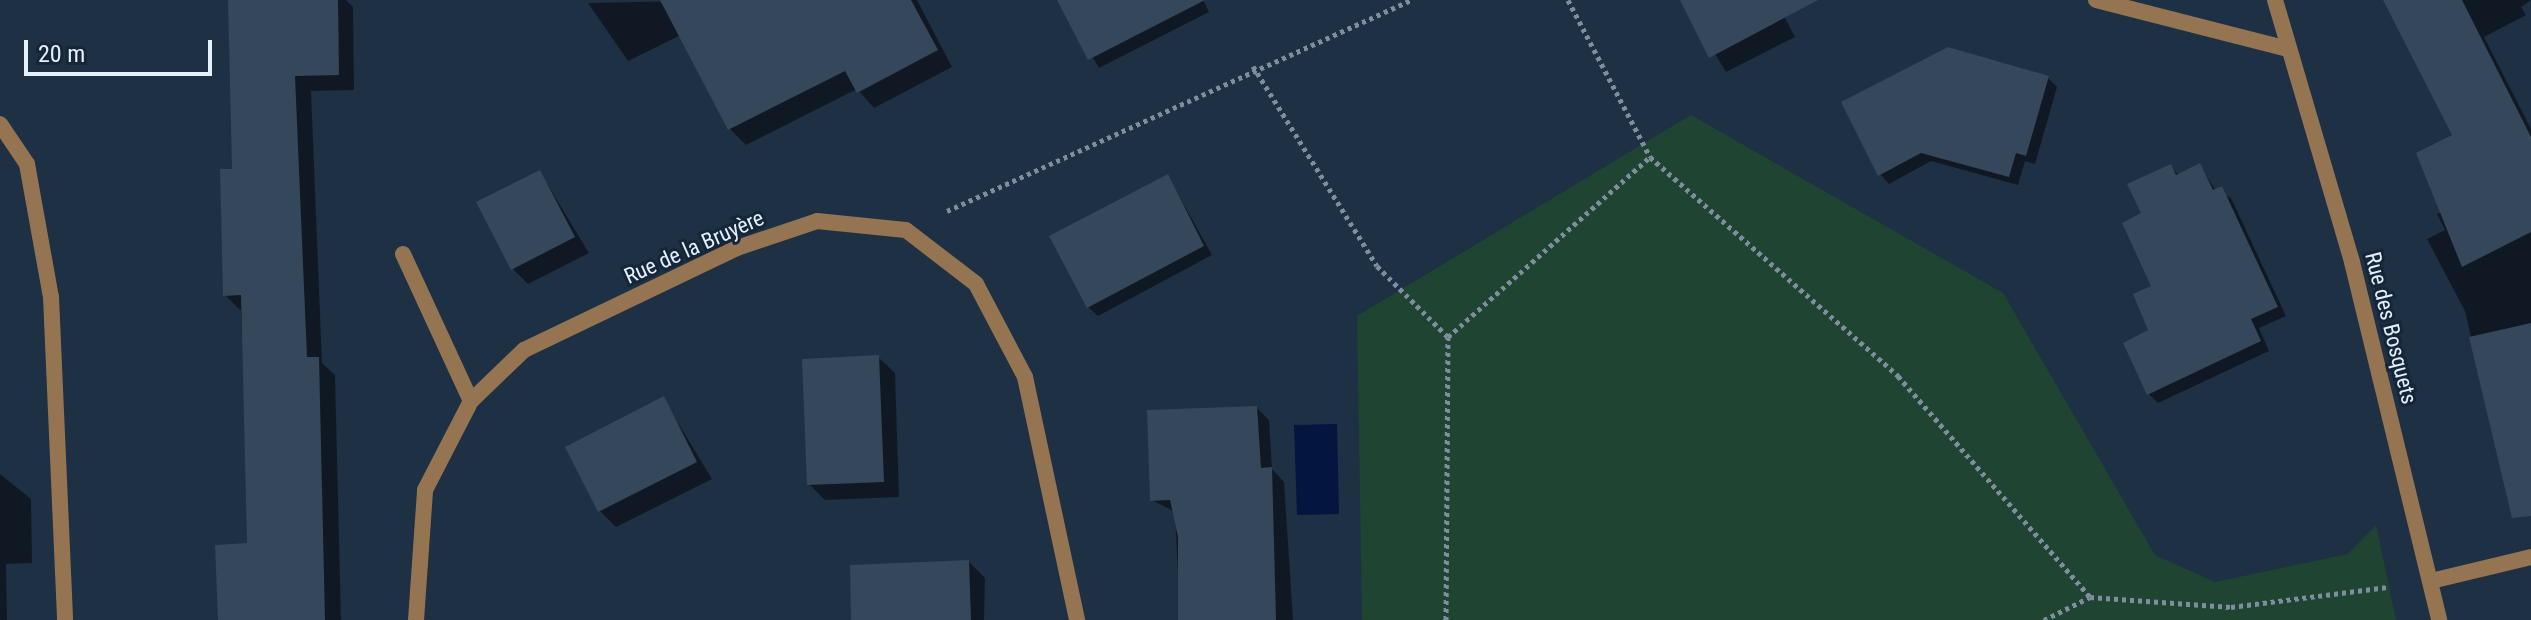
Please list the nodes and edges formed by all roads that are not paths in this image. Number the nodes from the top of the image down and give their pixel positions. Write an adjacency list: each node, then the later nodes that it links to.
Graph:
1 (2096, 0): 3 (street)
2 (2275, 0): 3 (street, Rue des Bosquets)
3 (2288, 49): 8 (street, Rue des Bosquets)
4 (0, 124): 9 (street)
5 (403, 254): 6 (street)
6 (471, 401): 10 (street, Rue de la Bruyère); 11 (street, Rue de la Bruyère)
7 (2531, 557): 8 (street)
8 (2431, 581): 12 (street, Rue des Bosquets)
9 (65, 620)
10 (416, 620)
11 (1077, 620)
12 (2439, 620)

